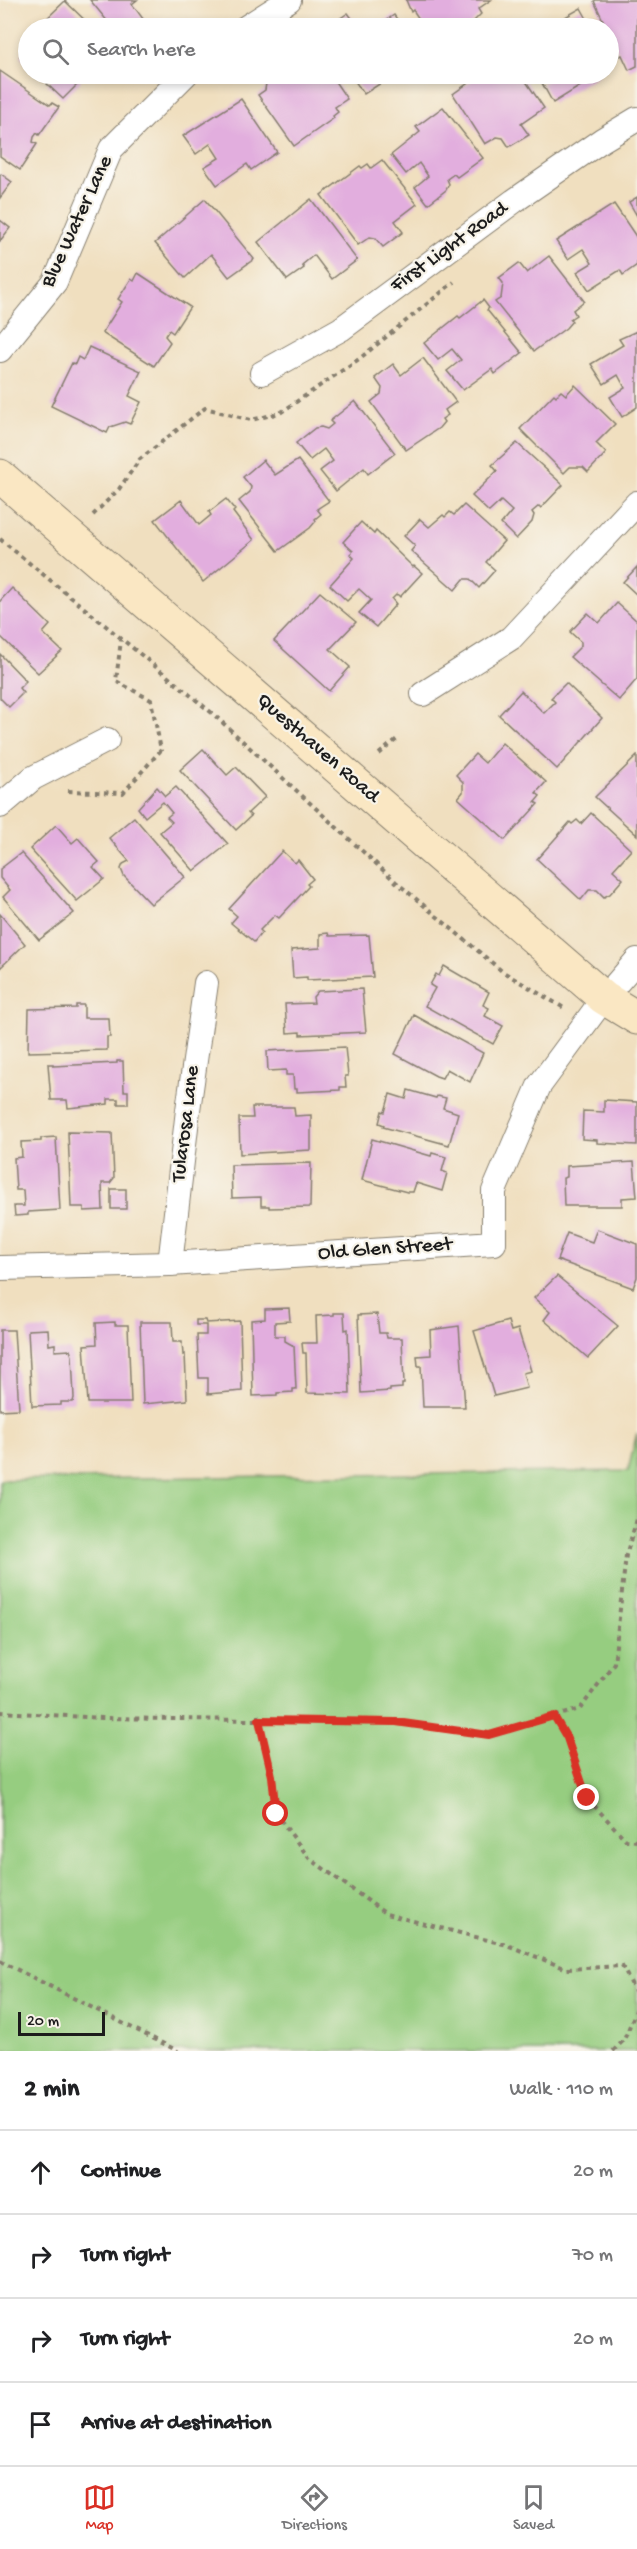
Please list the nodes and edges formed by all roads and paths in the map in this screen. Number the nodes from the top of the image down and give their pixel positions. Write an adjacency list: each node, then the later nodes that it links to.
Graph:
1 (289, 0): 2 (street)
2 (261, 18)
3 (176, 84): 5 (street, Blue Water Lane)
4 (637, 119): 6 (street, First Light Road)
5 (0, 350)
6 (262, 373)
7 (0, 476): 17 (street, Questhaven Road)
8 (637, 503): 10 (street)
9 (0, 539): 17 (path)
10 (423, 694)
11 (397, 739): 13 (path)
12 (107, 740): 14 (street)
13 (379, 754)
14 (0, 806)
15 (637, 960): 17 (street)
16 (206, 983): 19 (street, Tularosa Lane)
17 (595, 1010): 18 (street, Questhaven Road); 19 (street, Old Glen Street)
18 (637, 1018)
19 (170, 1264): 20 (street, Old Glen Street)
20 (0, 1268)
21 (637, 1519): 24 (path)
22 (0, 1712): 25 (path)
23 (258, 1714): 25 (path)
24 (554, 1716): 25 (path); 26 (path)
25 (259, 1720): 28 (path)
26 (637, 1841)
27 (0, 1961): 30 (path)
28 (637, 1995)
29 (637, 2008): 31 (path)
30 (178, 2051)
31 (613, 2051)

